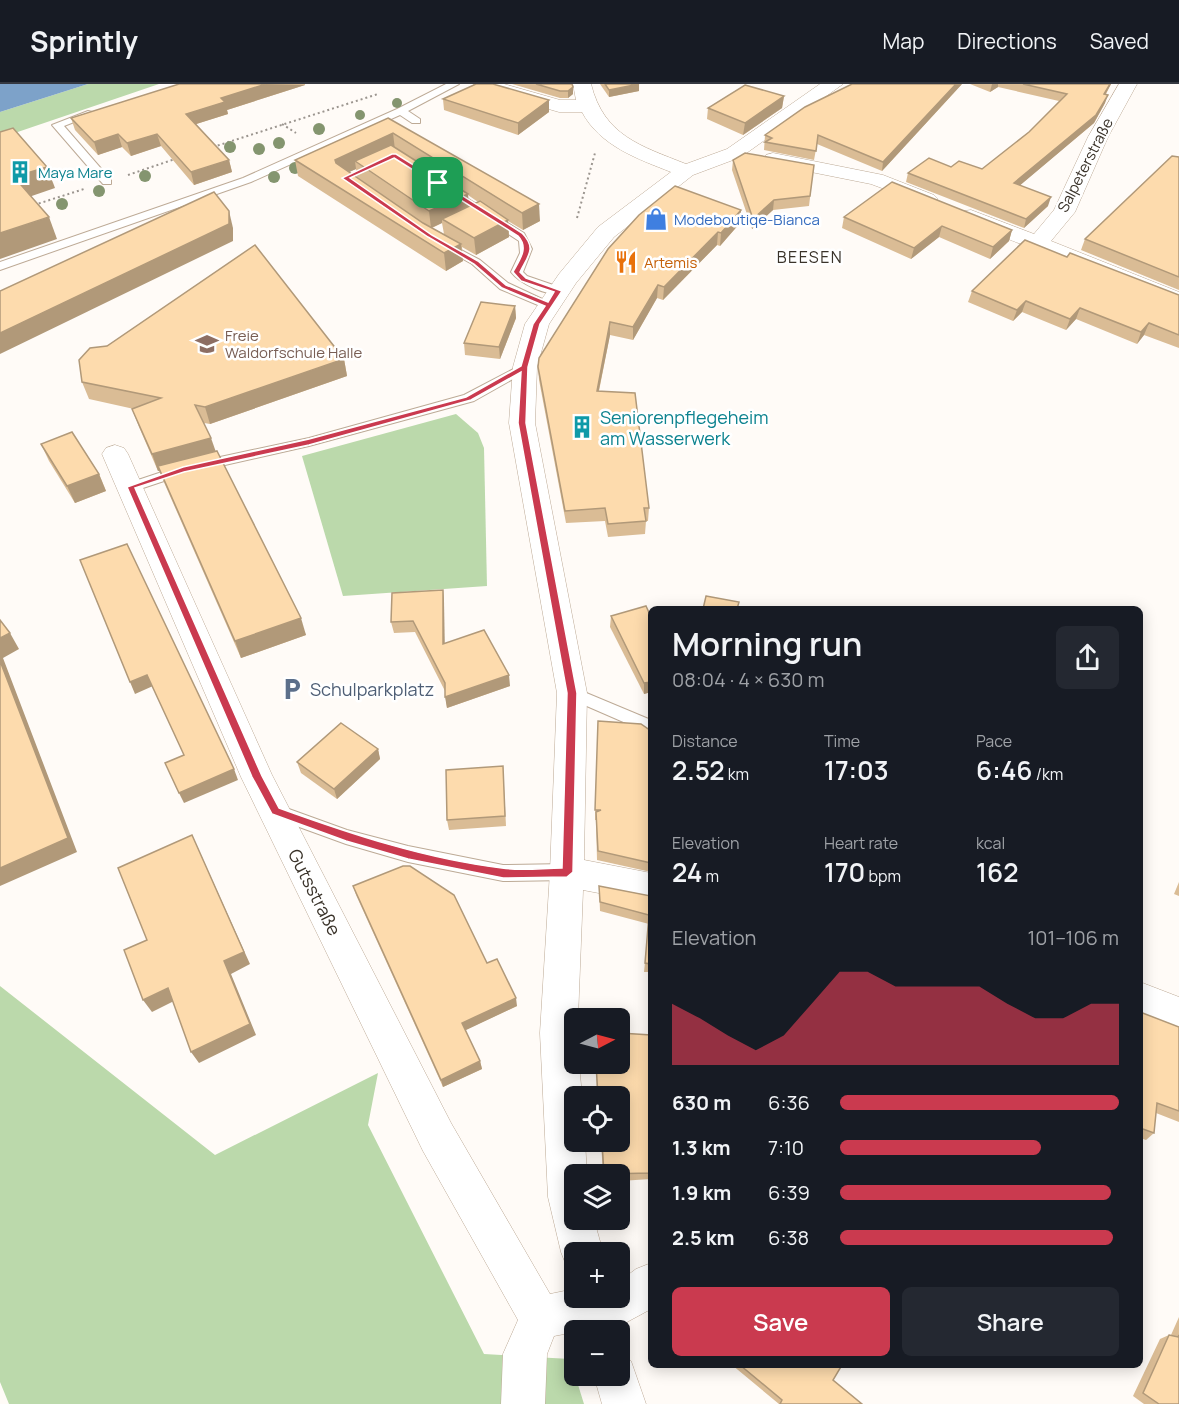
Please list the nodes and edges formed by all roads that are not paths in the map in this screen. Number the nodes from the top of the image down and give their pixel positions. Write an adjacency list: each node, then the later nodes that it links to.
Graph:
1 (454, 84): 8 (lane)
2 (483, 84): 6 (street)
3 (582, 84): 6 (street)
4 (834, 84): 10 (street)
5 (1128, 84): 15 (street, Salpeterstraße)
6 (586, 106): 11 (street)
7 (102, 110): 12 (lane)
8 (401, 111): 9 (lane); 16 (lane)
9 (416, 121)
10 (734, 153): 11 (street); 15 (street)
11 (686, 171): 17 (street)
12 (107, 182)
13 (443, 186): 17 (lane)
14 (430, 236): 17 (lane)
15 (1038, 242): 18 (street)
16 (0, 266)
17 (554, 298): 19 (street)
18 (1179, 300)
19 (525, 367): 21 (lane); 22 (street)
20 (115, 454): 21 (street, Gutsstraße)
21 (131, 487): 24 (street, Gutsstraße)
22 (572, 693): 23 (lane); 25 (street)
23 (648, 726)
24 (275, 811): 25 (lane); 32 (street, Gutsstraße)
25 (567, 872): 26 (street); 29 (street)
26 (648, 887)
27 (1143, 1000): 28 (street)
28 (1179, 1014)
29 (579, 1242)
30 (648, 1286): 31 (street)
31 (597, 1312): 32 (street)
32 (540, 1317): 34 (street)
33 (619, 1386): 35 (street)
34 (523, 1404)
35 (624, 1404)

